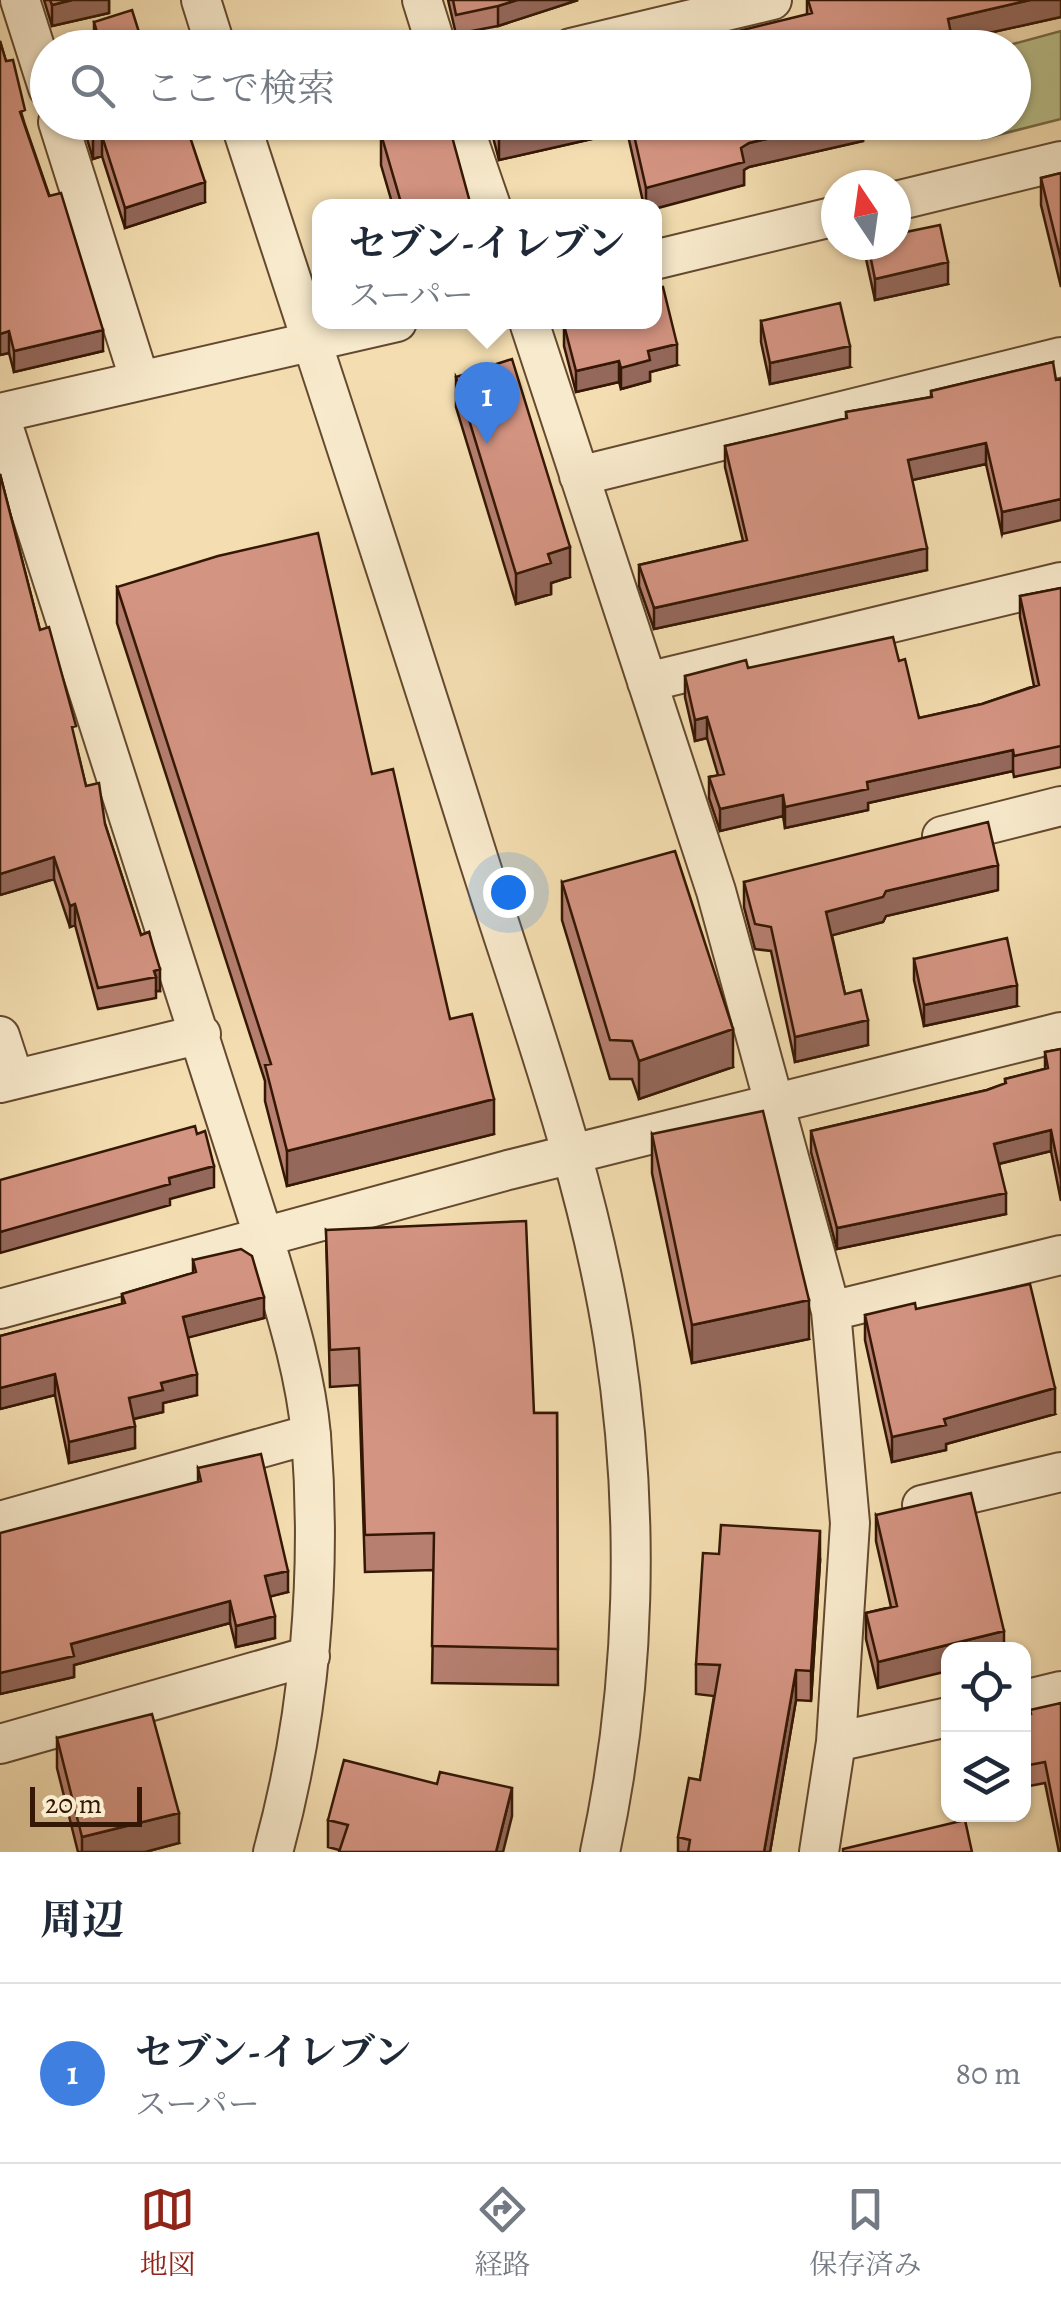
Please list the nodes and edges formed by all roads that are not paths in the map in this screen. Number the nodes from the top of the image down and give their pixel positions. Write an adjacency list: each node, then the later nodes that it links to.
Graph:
1 (20, 0): 9 (street)
2 (201, 0): 6 (street)
3 (422, 0): 7 (street)
4 (772, 0): 5 (street)
5 (638, 15): 8 (street)
6 (210, 30)
7 (431, 30)
8 (608, 30)
9 (30, 31)
10 (64, 140): 22 (street)
11 (246, 140): 20 (street)
12 (468, 140): 15 (street)
13 (1061, 161): 14 (street)
14 (911, 197)
15 (489, 199)
16 (821, 220): 17 (street)
17 (662, 258)
18 (368, 329): 20 (street)
19 (531, 329): 24 (street)
20 (312, 342): 22 (street); 36 (street)
21 (1061, 356): 24 (street)
22 (139, 378): 23 (street)
23 (0, 414): 32 (street)
24 (579, 476): 26 (street)
25 (1061, 582): 26 (street)
26 (648, 682): 30 (street)
27 (1061, 806): 28 (street)
28 (908, 844)
29 (754, 882): 30 (street)
30 (716, 891): 35 (street)
31 (1061, 1032): 35 (street)
32 (200, 1034): 34 (street); 37 (street)
33 (0, 1036): 34 (street)
34 (7, 1081)
35 (776, 1102): 36 (street); 40 (street)
36 (569, 1155): 37 (street); 52 (street)
37 (263, 1235): 39 (street); 41 (street)
38 (1061, 1255): 40 (street)
39 (0, 1308)
40 (831, 1311): 44 (street)
41 (311, 1434): 43 (street); 45 (street)
42 (1061, 1472): 44 (street)
43 (0, 1520)
44 (850, 1523): 49 (street)
45 (310, 1656): 50 (street); 51 (street)
46 (1061, 1691): 47 (street)
47 (1031, 1698)
48 (941, 1719): 49 (street)
49 (836, 1742): 53 (street)
50 (0, 1744)
51 (273, 1852)
52 (600, 1852)
53 (818, 1852)

